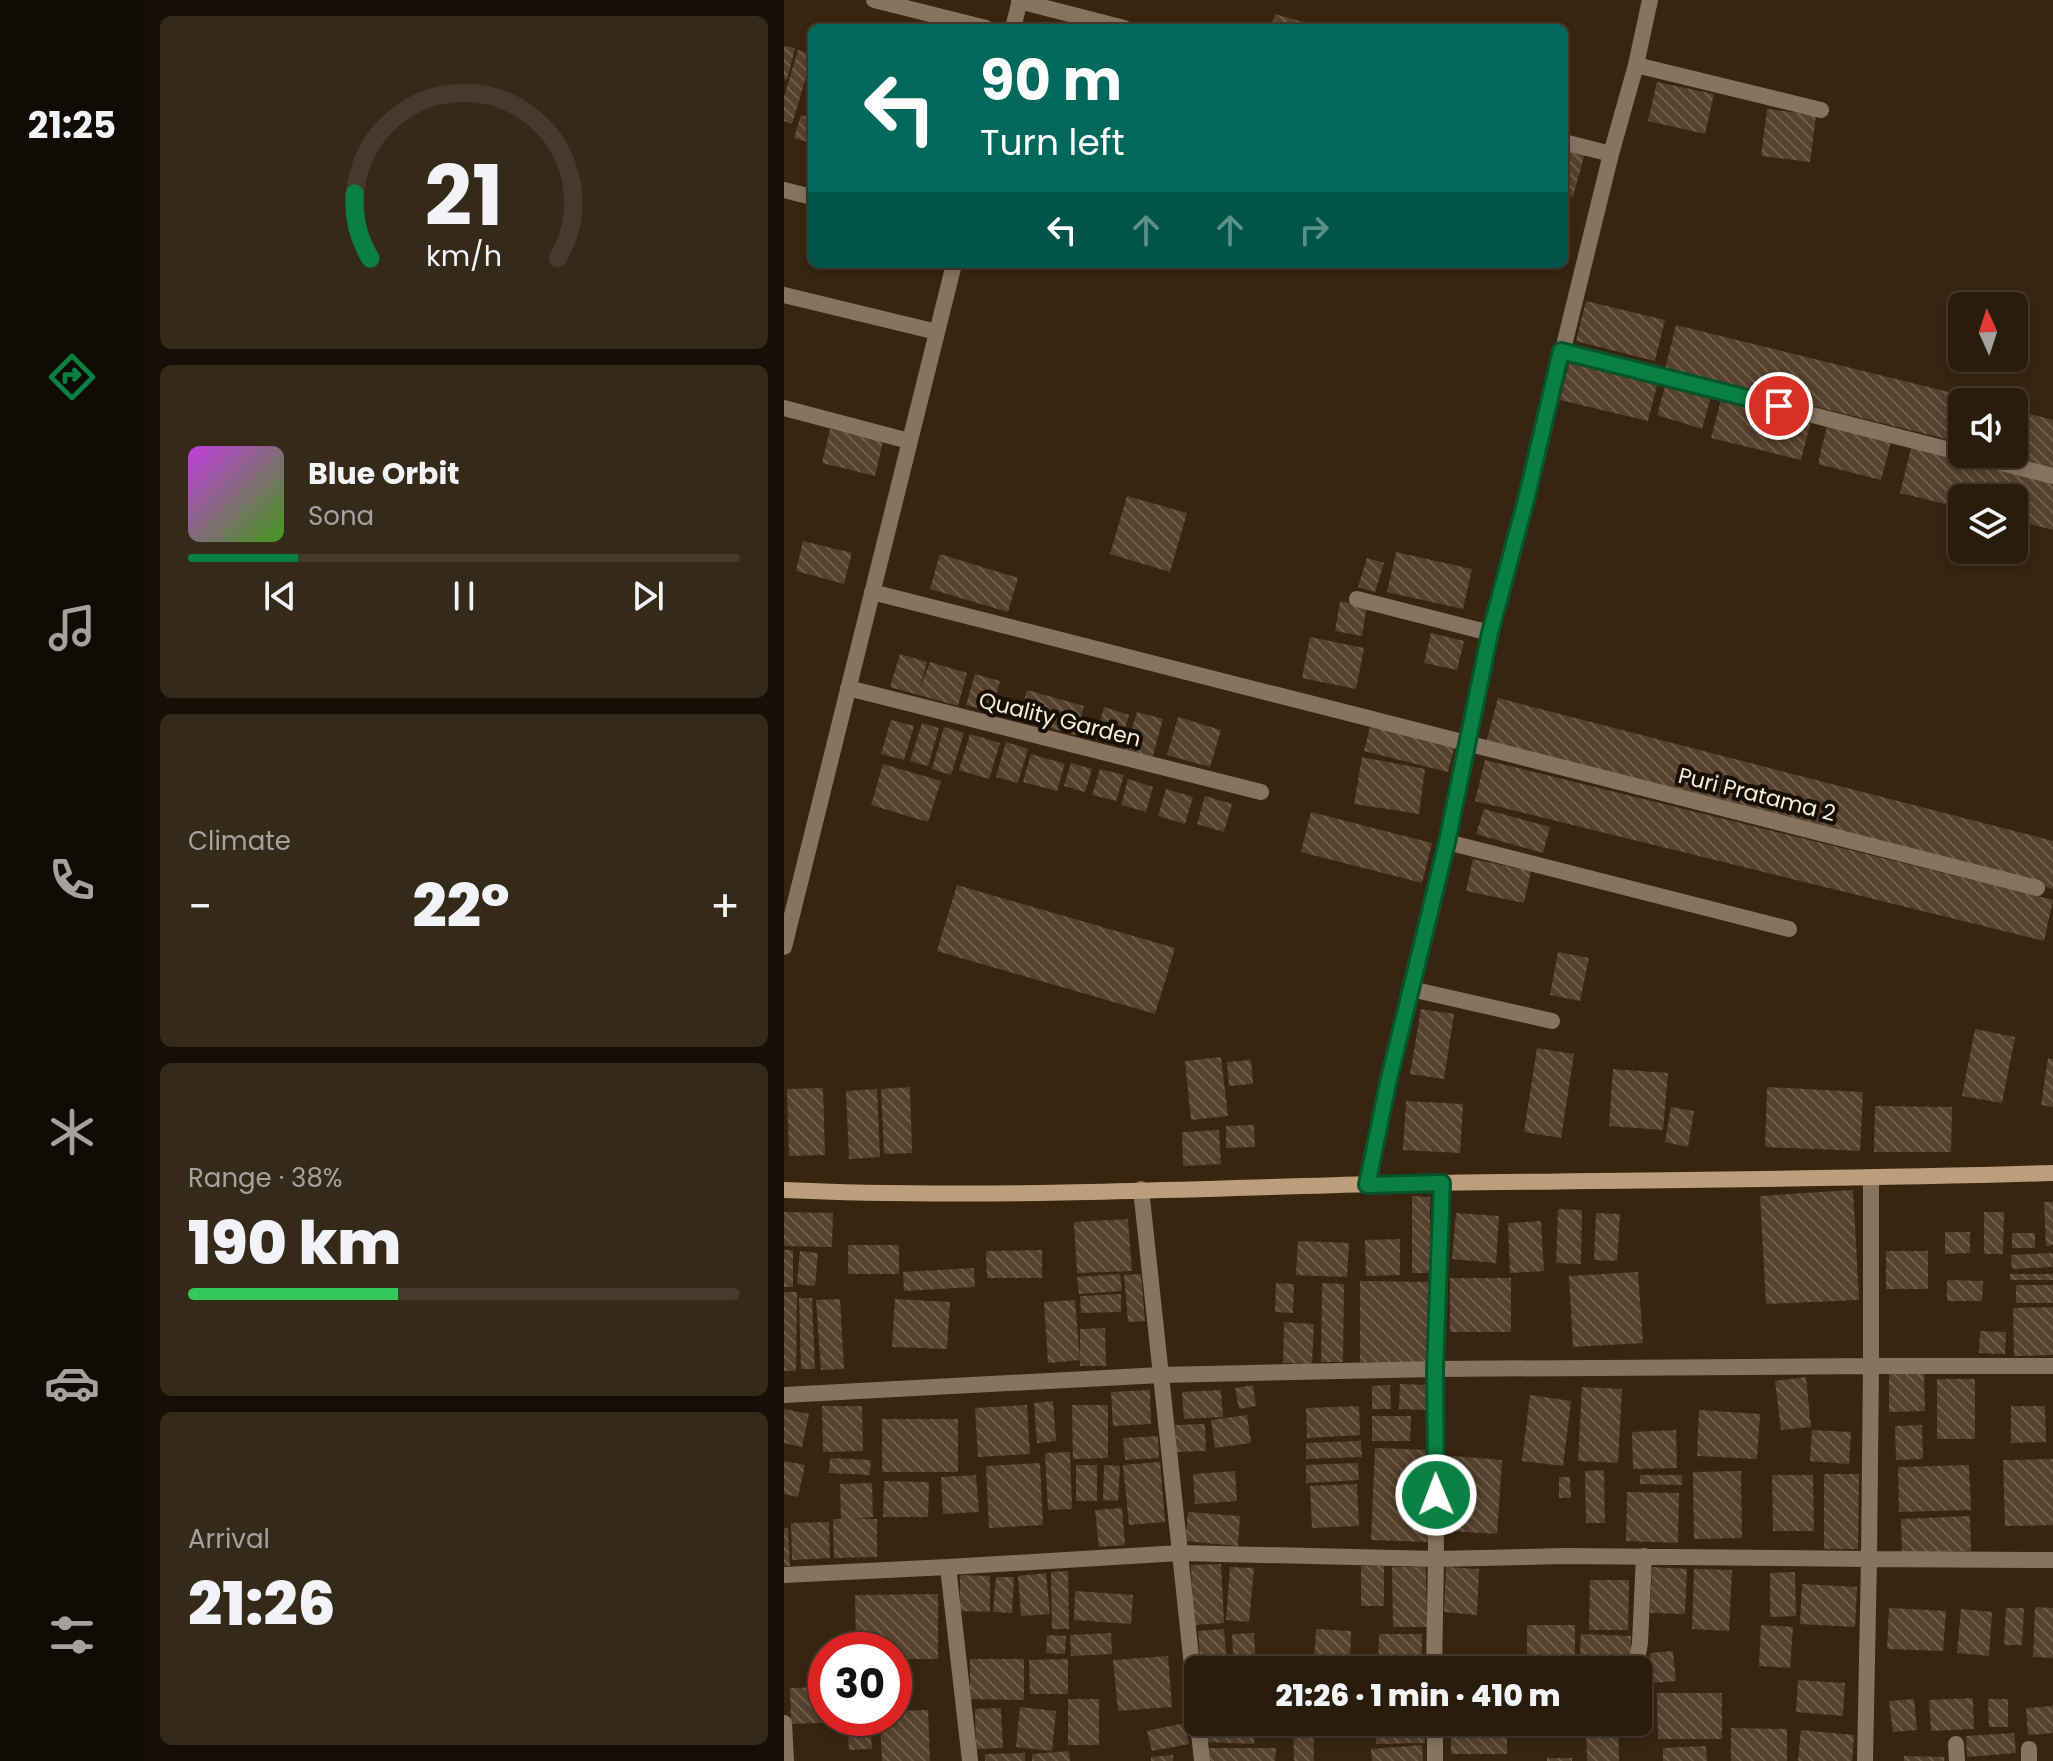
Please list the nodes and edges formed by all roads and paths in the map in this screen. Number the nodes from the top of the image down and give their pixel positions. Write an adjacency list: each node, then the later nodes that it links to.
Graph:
1 (874, 0): 4 (street)
2 (1020, 0): 5 (street); 6 (street)
3 (1650, 0): 7 (street)
4 (970, 24)
5 (1014, 24)
6 (1109, 24)
7 (1636, 65): 8 (street); 10 (street)
8 (1821, 110)
9 (1568, 143): 10 (street)
10 (1611, 154): 16 (street)
11 (784, 190): 12 (street)
12 (808, 196)
13 (953, 268): 15 (street)
14 (784, 295): 15 (street)
15 (937, 332): 18 (street)
16 (1561, 351): 19 (street); 24 (street)
17 (784, 408): 18 (street)
18 (909, 441): 22 (street)
19 (1948, 450)
20 (2021, 468): 21 (street)
21 (2053, 476)
22 (872, 592): 25 (street); 26 (street, Puri Pratama 2)
23 (1357, 599): 24 (street)
24 (1490, 633): 26 (street)
25 (848, 688): 27 (street, Quality Garden); 31 (street)
26 (1467, 742): 28 (street); 29 (street, Puri Pratama 2)
27 (1261, 792)
28 (1447, 842): 30 (street); 32 (street)
29 (2037, 888)
30 (1789, 929)
31 (784, 947)
32 (1411, 989): 33 (street); 37 (street)
33 (1552, 1021)
34 (2053, 1173): 35 (main road)
35 (1871, 1179): 36 (main road); 40 (street)
36 (1442, 1183): 37 (main road); 42 (street)
37 (1367, 1185): 38 (main road)
38 (1141, 1189): 39 (main road); 43 (street)
39 (784, 1190)
40 (1871, 1366): 41 (street); 42 (street); 48 (street)
41 (2053, 1366)
42 (1435, 1369): 43 (street); 47 (street)
43 (1161, 1375): 44 (street); 45 (street)
44 (784, 1395)
45 (1180, 1553): 47 (street); 50 (street); 59 (street)
46 (1644, 1556): 47 (street); 48 (street); 53 (street)
47 (1436, 1559): 52 (street)
48 (1869, 1559): 49 (street); 61 (street)
49 (2053, 1560)
50 (948, 1567): 51 (street); 58 (street)
51 (784, 1575)
52 (1434, 1656)
53 (1638, 1656)
54 (784, 1723): 55 (street)
55 (784, 1731): 57 (street)
56 (1435, 1736): 60 (street)
57 (786, 1761)
58 (970, 1761)
59 (1202, 1761)
60 (1435, 1761)
61 (1865, 1761)

